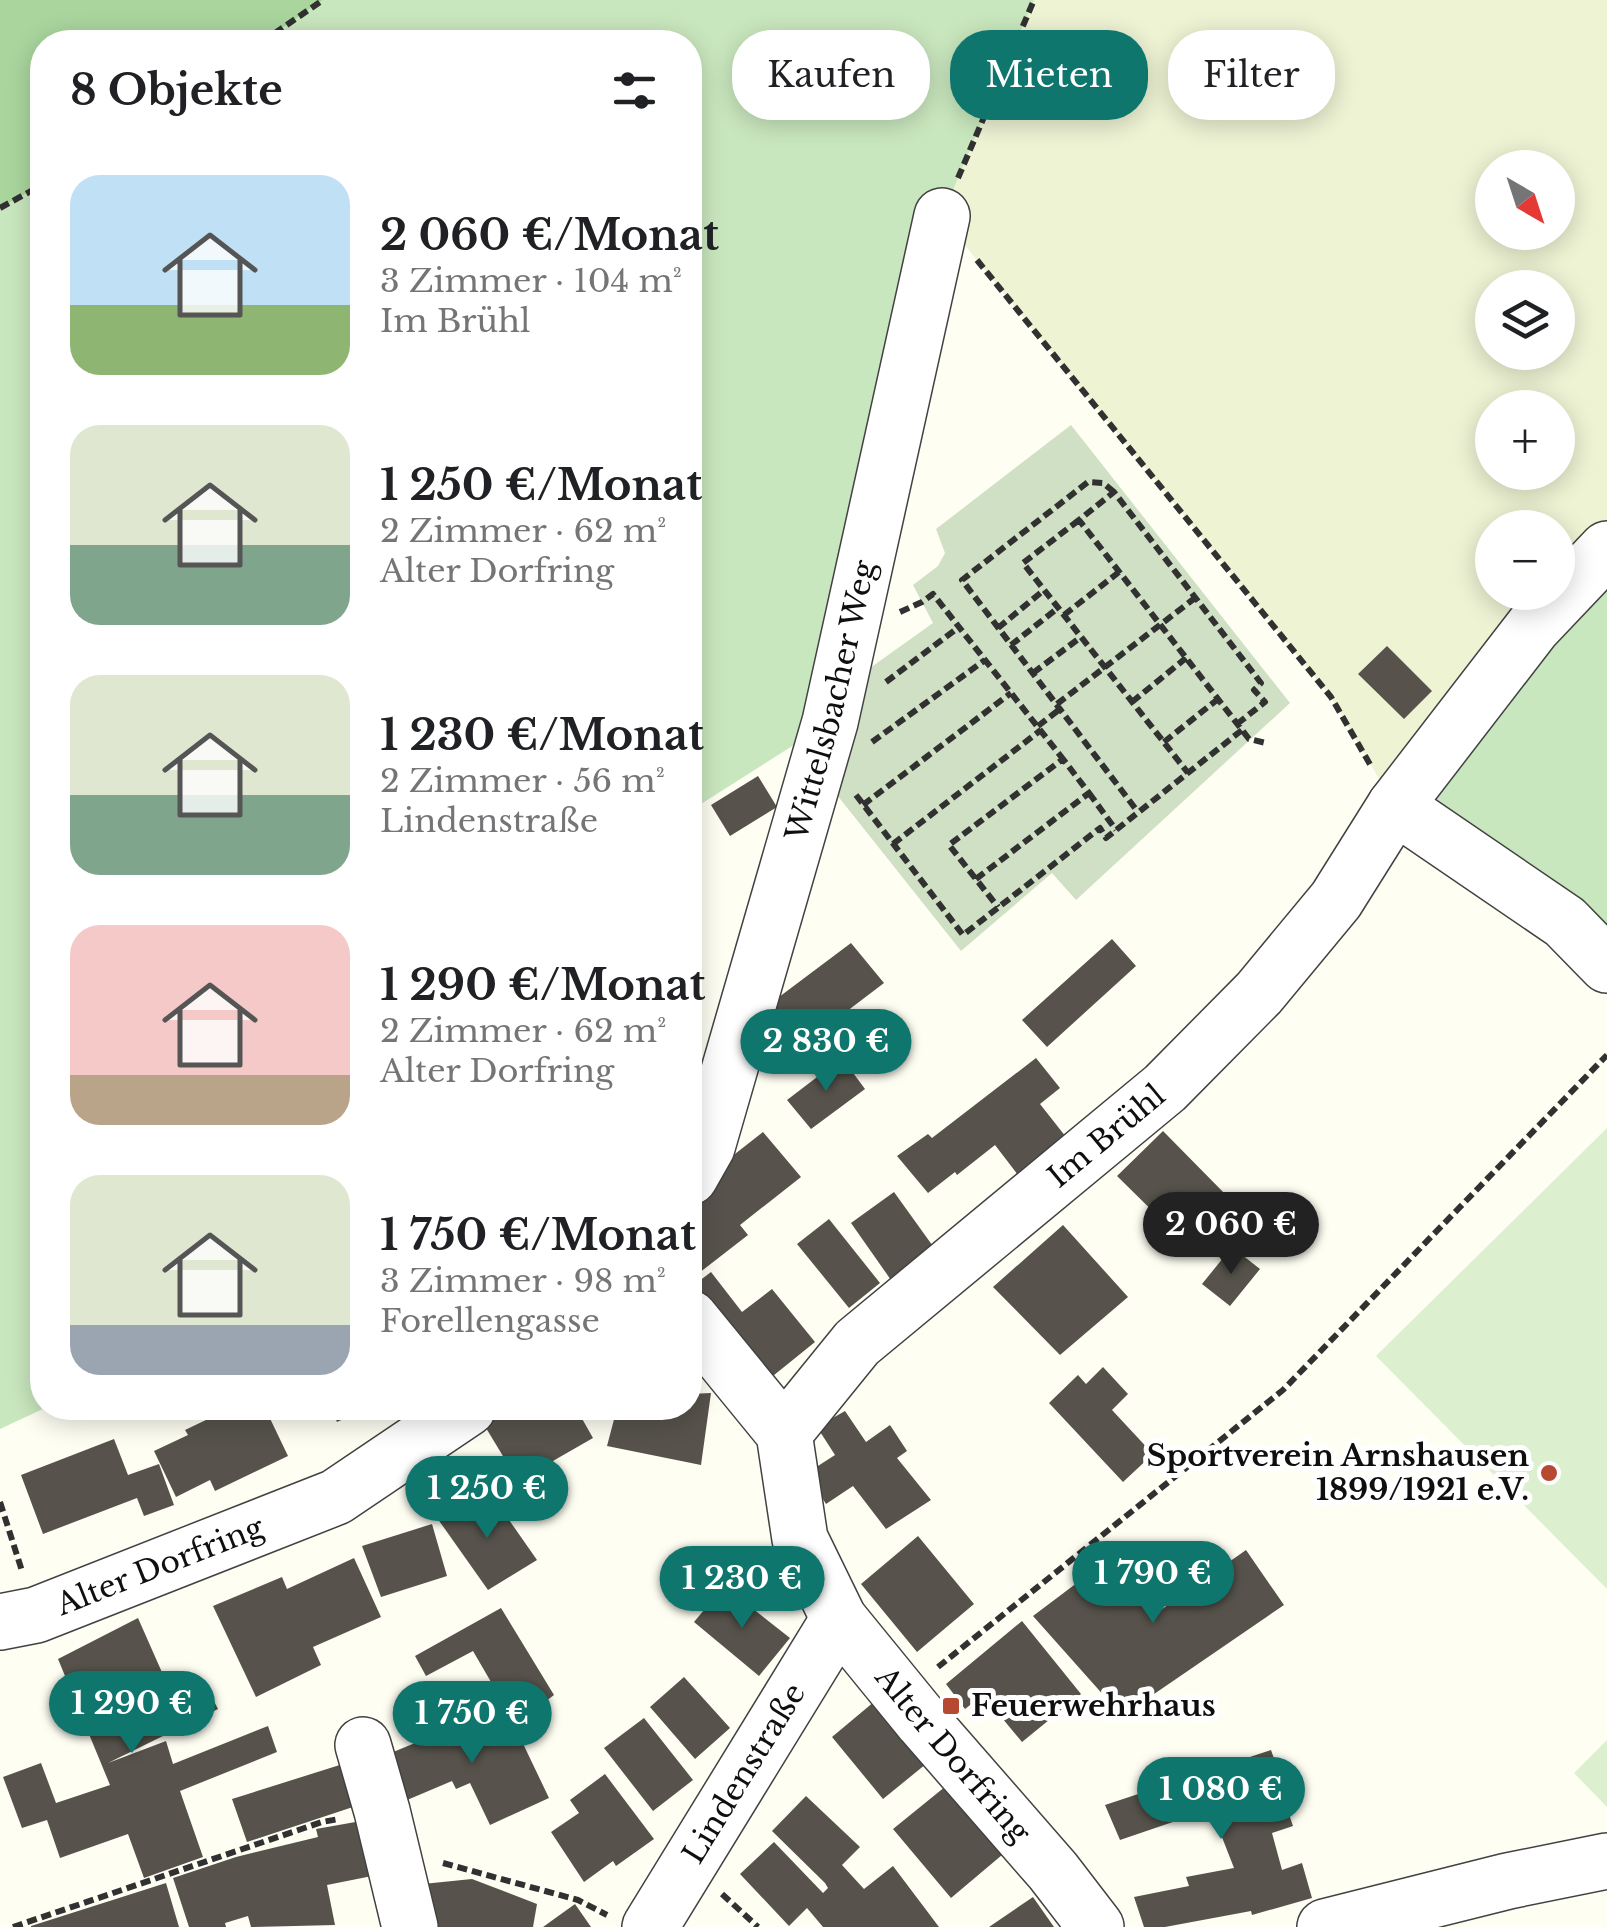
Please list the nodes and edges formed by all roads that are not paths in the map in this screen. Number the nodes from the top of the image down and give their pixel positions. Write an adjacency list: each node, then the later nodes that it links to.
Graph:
1 (942, 216): 5 (street, Wittelsbacher Weg)
2 (1607, 548): 3 (street, Im Brühl)
3 (1395, 806): 4 (street); 8 (street, Im Brühl)
4 (1607, 965)
5 (702, 1156)
6 (702, 1333): 8 (street)
7 (450, 1420): 9 (street, Alter Dorfring)
8 (784, 1432): 10 (street, Alter Dorfring)
9 (18, 1619)
10 (839, 1620): 13 (street, Lindenstraße); 15 (street, Alter Dorfring)
11 (363, 1744): 14 (street)
12 (1607, 1861): 16 (street)
13 (631, 1922)
14 (410, 1927)
15 (1096, 1927)
16 (1325, 1927)

